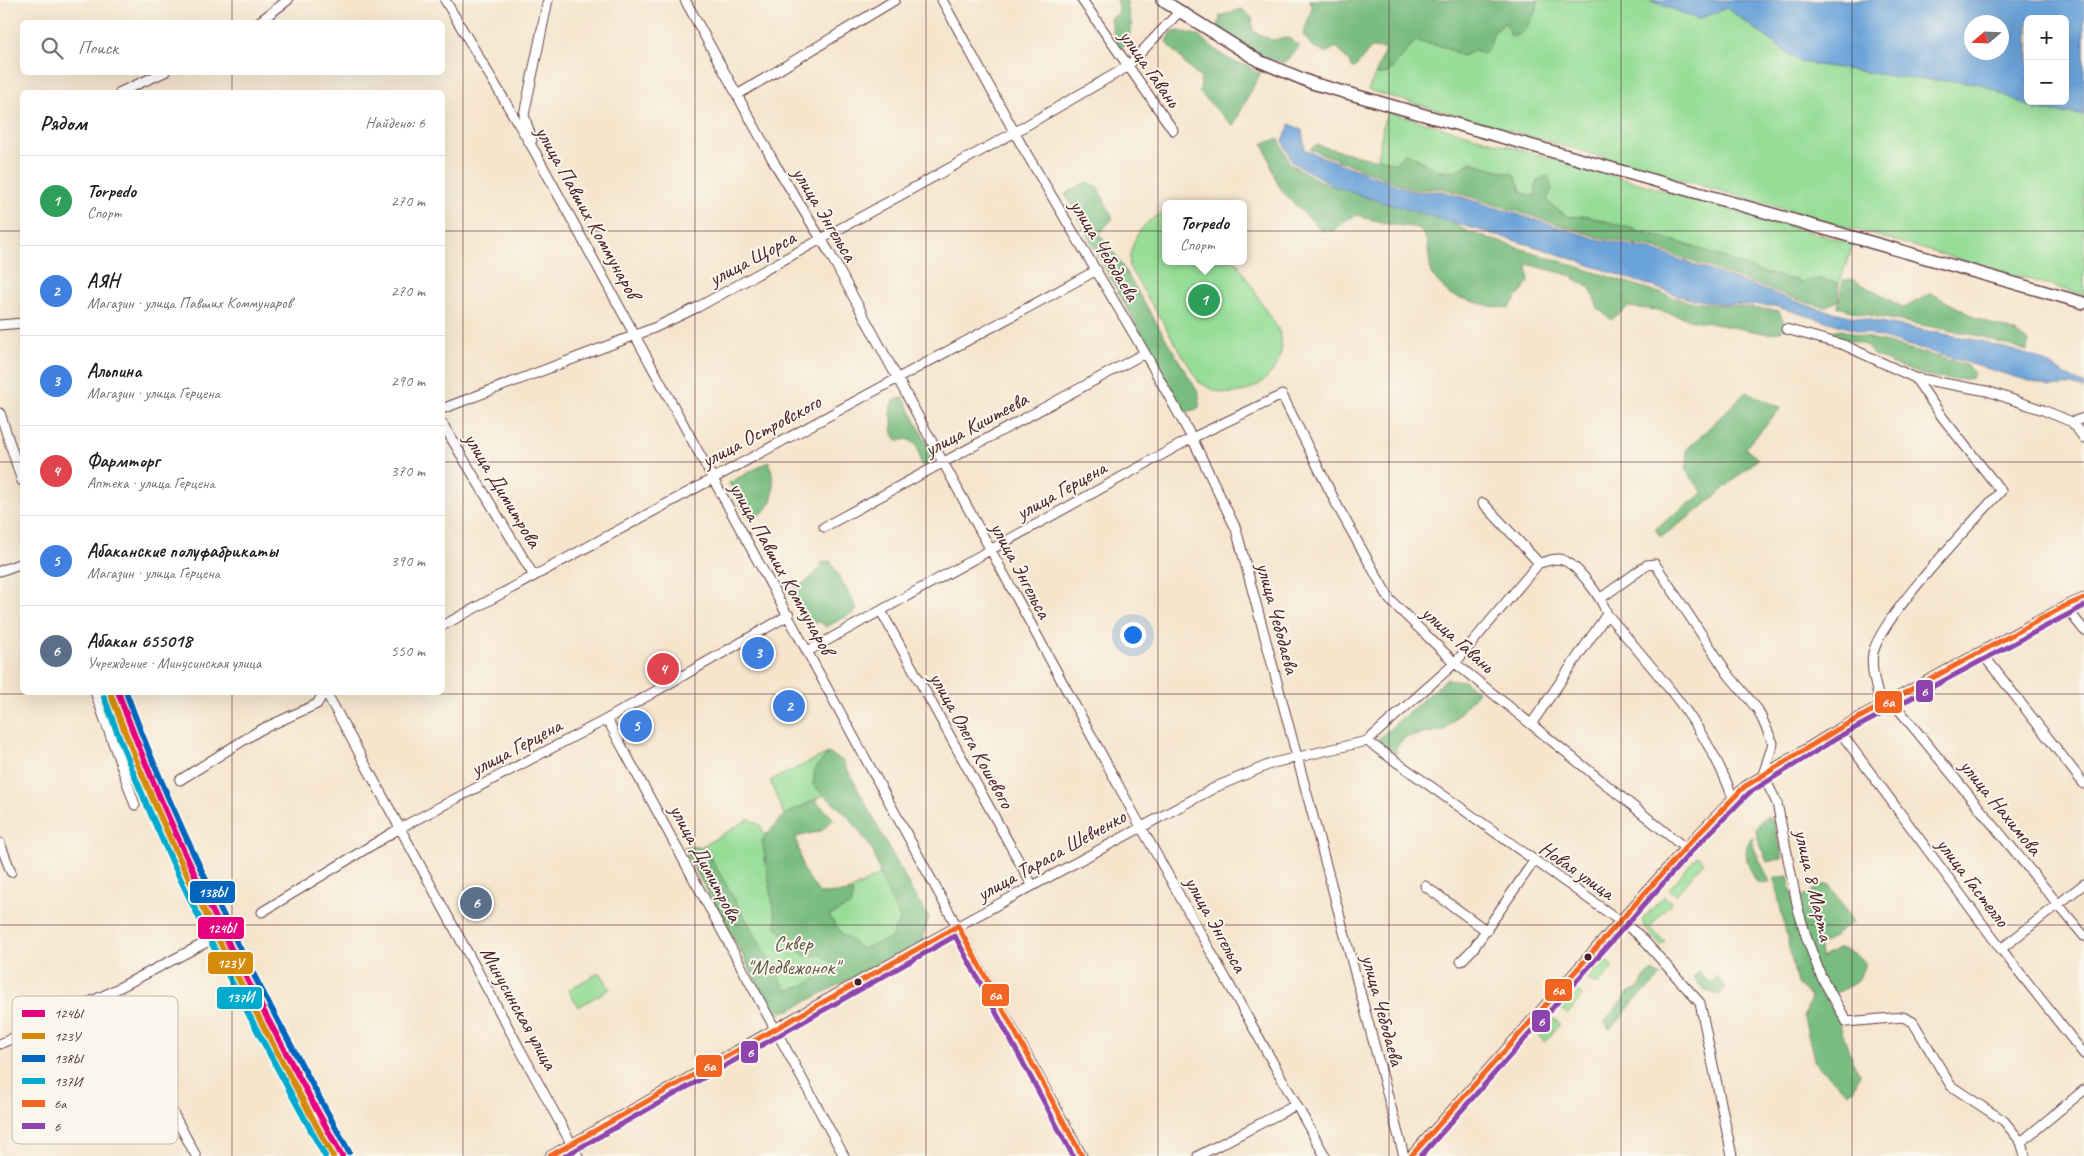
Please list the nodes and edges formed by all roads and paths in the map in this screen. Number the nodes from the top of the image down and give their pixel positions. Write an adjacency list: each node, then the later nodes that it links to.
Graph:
1 (288, 0): 10 (street)
2 (445, 0): 17 (street, улица Павших Коммунаров)
3 (548, 0): 17 (street)
4 (686, 0): 14 (street, улица Энгельса)
5 (895, 0): 14 (street)
6 (942, 0): 16 (street, улица Чебодаева)
7 (1082, 0): 11 (street, улица Гавань)
8 (1162, 0): 9 (main road)
9 (1179, 12): 11 (street, улица Щорса); 20 (main road)
10 (262, 20)
11 (1127, 67): 15 (street, улица Гавань); 16 (street, улица Щорса)
12 (158, 75): 13 (street)
13 (124, 90)
14 (737, 95): 18 (street, улица Энгельса)
15 (1173, 130)
16 (1015, 132): 18 (street, улица Щорса); 19 (street, улица Чебодаева)
17 (535, 152): 24 (street, улица Павших Коммунаров)
18 (822, 240): 24 (street, улица Щорса); 26 (street, улица Энгельса)
19 (1097, 270): 25 (street, улица Чебодаева); 26 (street, улица Островского)
20 (2084, 303)
21 (20, 322): 22 (street)
22 (0, 325)
23 (1786, 329): 27 (street)
24 (636, 335): 29 (street, улица Щорса); 38 (street, улица Павших Коммунаров)
25 (1145, 353): 34 (street, улица Чебодаева); 36 (street, улица Киштеева)
26 (897, 378): 36 (street, улица Энгельса); 38 (street, улица Островского)
27 (1916, 378): 32 (street); 61 (street)
28 (1282, 395): 34 (street, улица Герцена); 56 (street, улица Гавань)
29 (445, 408)
30 (0, 413): 37 (street)
31 (2084, 418): 32 (street)
32 (2072, 422): 35 (street)
33 (445, 428): 45 (street, улица Димитрова)
34 (1192, 438): 41 (street, улица Герцена); 66 (street, улица Чебодаева)
35 (2084, 438)
36 (943, 461): 40 (street, улица Киштеева); 41 (street, улица Энгельса)
37 (20, 475)
38 (713, 477): 45 (street, улица Островского); 51 (street, улица Павших Коммунаров)
39 (1483, 503): 42 (street)
40 (824, 527)
41 (990, 549): 49 (street, улица Герцена); 72 (street, улица Энгельса)
42 (1539, 563): 46 (street); 56 (street, улица Тараса Шевченко)
43 (20, 564): 44 (street)
44 (0, 571)
45 (534, 576): 52 (street, улица Островского)
46 (1601, 598): 50 (street); 67 (street)
47 (2084, 598): 48 (street)
48 (2065, 606): 53 (street); 55 (street)
49 (881, 611): 54 (street, улица Герцена); 79 (street, улица Олега Кошевого)
50 (1608, 614): 63 (street); 70 (street)
51 (788, 615): 54 (street, улица Павших Коммунаров); 62 (street, улица Герцена)
52 (445, 624)
53 (2084, 630)
54 (808, 651): 84 (street, улица Павших Коммунаров)
55 (1981, 652): 60 (street); 69 (street)
56 (1456, 663): 63 (street, улица Гавань); 65 (street, улица Тараса Шевченко)
57 (96, 695): 71 (street)
58 (323, 695): 68 (street)
59 (327, 695): 73 (street, Минусинская улица)
60 (1891, 700): 61 (street); 81 (street, улица Нахимова)
61 (1881, 706): 64 (street)
62 (607, 719): 73 (street, улица Герцена); 93 (street, улица Димитрова)
63 (1532, 723): 75 (street, улица Гавань)
64 (1838, 729): 67 (street); 88 (street, улица Гастелло)
65 (1366, 741): 66 (street, улица Тараса Шевченко); 76 (street, Новая улица)
66 (1297, 756): 72 (street, улица Тараса Шевченко); 109 (street, улица Чебодаева)
67 (1763, 775): 70 (street); 100 (street, улица 8 Марта)
68 (180, 780)
69 (2084, 784)
70 (1733, 798): 75 (street)
71 (135, 805)
72 (1142, 825): 79 (street, улица Тараса Шевченко); 98 (street, улица Энгельса)
73 (400, 828): 82 (street, улица Герцена); 101 (street, Минусинская улица)
74 (0, 843): 77 (street)
75 (1685, 848): 83 (street)
76 (1534, 861): 83 (street, Новая улица); 85 (street)
77 (11, 872)
78 (2084, 884): 81 (street)
79 (1032, 885): 84 (street, улица Тараса Шевченко)
80 (1425, 886): 85 (street)
81 (2058, 904): 86 (street, улица Нахимова); 88 (street)
82 (262, 912)
83 (1620, 921): 110 (street); 111 (street, Новая улица)
84 (958, 926): 93 (street, улица Тараса Шевченко); 106 (street, улица Павших Коммунаров)
85 (1487, 931): 89 (street)
86 (2084, 936)
87 (207, 942): 90 (street)
88 (2001, 949): 96 (street, улица Гастелло)
89 (1461, 961)
90 (109, 993): 91 (street); 92 (street)
91 (103, 996)
92 (111, 996)
93 (774, 1030): 101 (street, улица Тараса Шевченко); 105 (street, улица Димитрова)
94 (12, 1038): 95 (street)
95 (0, 1044)
96 (2084, 1054)
97 (2084, 1090): 100 (street)
98 (1296, 1105): 107 (street); 108 (street, улица Энгельса)
99 (178, 1122): 102 (street)
100 (2021, 1142): 112 (street, улица 8 Марта)
101 (573, 1143): 103 (street, улица Тараса Шевченко); 104 (street, Минусинская улица)
102 (196, 1156)
103 (550, 1156)
104 (578, 1156)
105 (844, 1156)
106 (1082, 1156)
107 (1198, 1156)
108 (1325, 1156)
109 (1404, 1156)
110 (1411, 1156)
111 (1732, 1156)
112 (2025, 1156)

